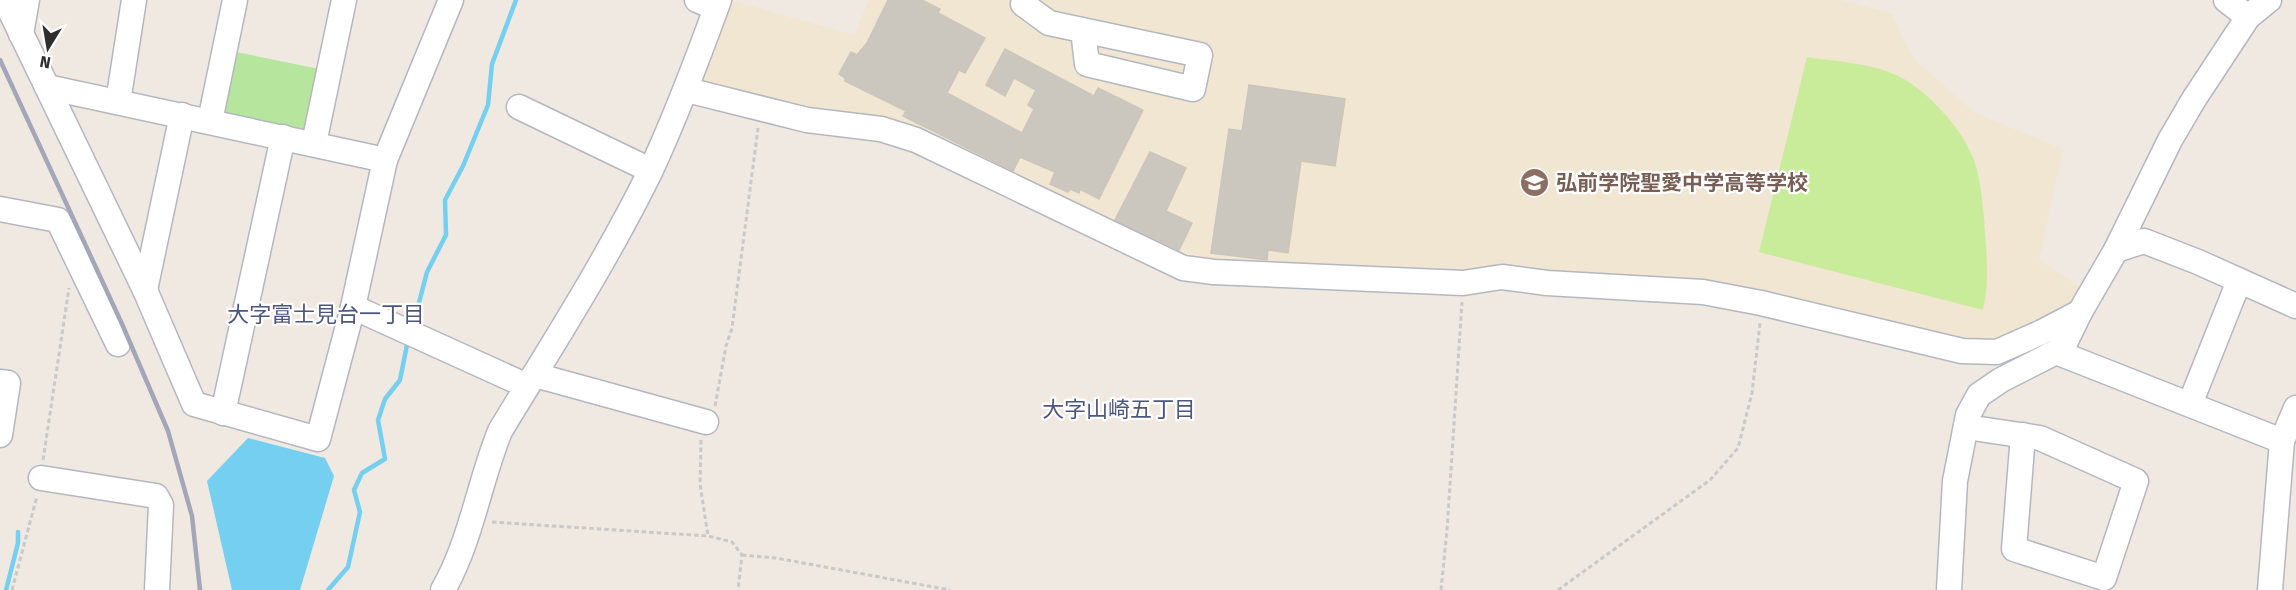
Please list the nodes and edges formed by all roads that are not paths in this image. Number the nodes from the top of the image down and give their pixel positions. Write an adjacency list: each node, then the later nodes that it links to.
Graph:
1 (5, 0): 13 (street)
2 (27, 0): 13 (street)
3 (134, 0): 16 (street)
4 (235, 0): 19 (street)
5 (344, 0): 21 (street)
6 (451, 0): 22 (street)
7 (2226, 0): 11 (street)
8 (2269, 0): 11 (street)
9 (1017, 1): 12 (street)
10 (711, 3): 15 (street)
11 (2248, 17): 25 (street)
12 (1083, 30)
13 (21, 33): 14 (street)
14 (47, 87): 16 (street); 27 (street)
15 (687, 90): 23 (street); 30 (street)
16 (118, 102): 18 (street)
17 (519, 107): 23 (street)
18 (182, 115): 19 (street); 27 (street)
19 (210, 121): 20 (street)
20 (283, 137): 21 (street); 37 (street)
21 (314, 143): 22 (street)
22 (385, 160): 29 (street)
23 (650, 170): 33 (street)
24 (0, 209): 31 (street)
25 (2116, 250): 26 (street); 30 (street)
26 (2239, 281): 28 (street); 35 (street)
27 (145, 290): 37 (street)
28 (2296, 306)
29 (353, 307): 33 (street); 37 (street)
30 (2079, 312): 32 (street)
31 (118, 345)
32 (2056, 352): 35 (street); 39 (street)
33 (531, 381): 38 (street); 45 (street)
34 (0, 382): 40 (street)
35 (2190, 404): 42 (street)
36 (2296, 408): 42 (street)
37 (223, 413)
38 (706, 422)
39 (1966, 426): 41 (street); 46 (street)
40 (0, 435)
41 (2023, 435): 41 (street)
42 (2282, 441): 47 (street)
43 (41, 478): 44 (street)
44 (157, 590)
45 (443, 590)
46 (1949, 590)
47 (2270, 590)

